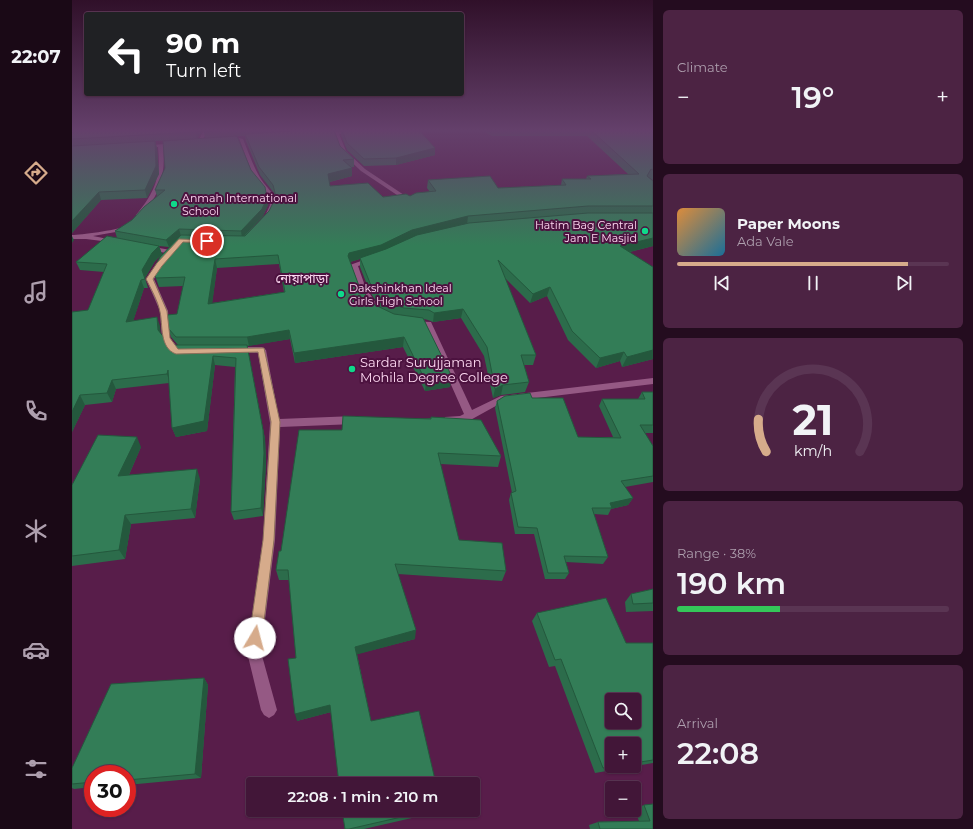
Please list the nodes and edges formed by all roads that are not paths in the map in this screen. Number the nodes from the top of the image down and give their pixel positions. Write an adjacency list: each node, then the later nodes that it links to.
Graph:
1 (162, 169): 5 (street)
2 (253, 169): 6 (street)
3 (362, 169): 4 (street)
4 (411, 202)
5 (136, 218)
6 (262, 222)
7 (131, 223): 9 (street)
8 (72, 237): 9 (street)
9 (86, 237): 10 (street)
10 (124, 244)
11 (140, 246): 16 (street)
12 (383, 256): 13 (street)
13 (384, 315)
14 (408, 322): 18 (street)
15 (230, 350): 21 (street)
16 (191, 351)
17 (653, 381): 18 (street)
18 (469, 414): 20 (street)
19 (367, 420): 21 (street)
20 (440, 421)
21 (276, 422): 22 (street)
22 (269, 710)

